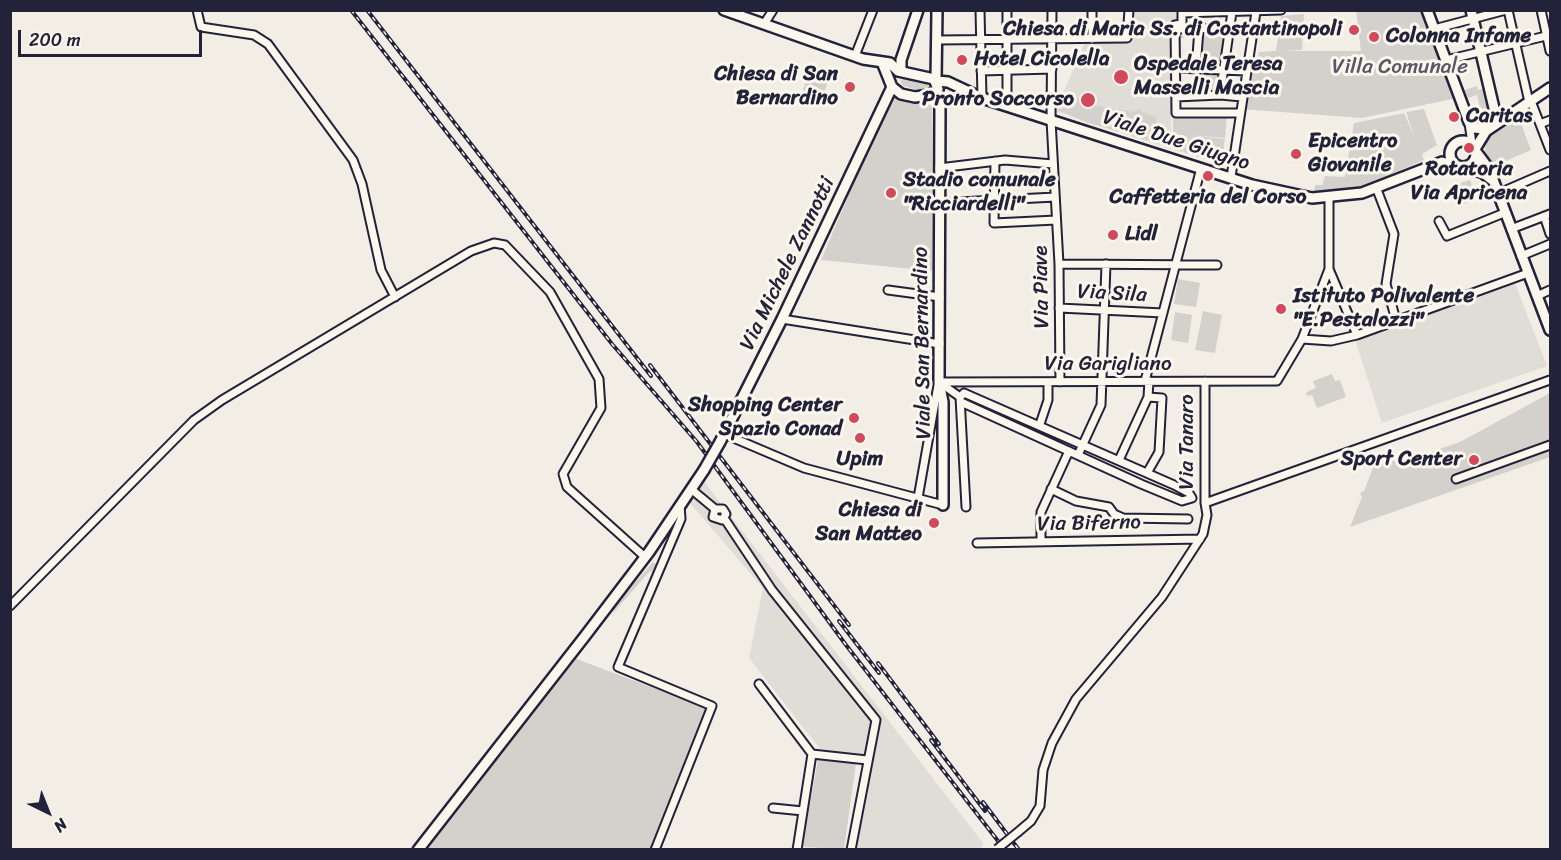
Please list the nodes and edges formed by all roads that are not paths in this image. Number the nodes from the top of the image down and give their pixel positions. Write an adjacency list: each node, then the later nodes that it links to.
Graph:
1 (197, 10): 98 (street)
2 (724, 10): 19 (main road)
3 (773, 10): 19 (street)
4 (873, 10): 33 (street)
5 (918, 10): 40 (main road)
6 (937, 10): 27 (main road)
7 (980, 10): 28 (street)
8 (1007, 10): 29 (street)
9 (1052, 10): 25 (street, Via Piave)
10 (1092, 10): 26 (street)
11 (1129, 10): 26 (street)
12 (1281, 10): 17 (street)
13 (1427, 10): 23 (main road)
14 (1507, 10): 18 (street); 30 (street)
15 (1541, 10): 24 (street)
16 (1233, 12): 17 (street); 20 (street); 21 (street)
17 (1260, 12): 43 (street)
18 (1472, 15): 23 (street); 31 (main road)
19 (764, 24): 33 (main road)
20 (1231, 28): 22 (street); 39 (street)
21 (1176, 29): 22 (street); 36 (street)
22 (1199, 29): 38 (street)
23 (1434, 30): 34 (main road)
24 (1548, 36): 30 (street); 32 (street)
25 (1052, 39): 26 (street); 29 (street); 37 (street, Via Piave)
26 (1092, 39)
27 (938, 40): 28 (street); 45 (main road)
28 (980, 40): 29 (street); 41 (street)
29 (1007, 40): 42 (street)
30 (1515, 43): 31 (street); 53 (street)
31 (1480, 51): 34 (street); 59 (main road)
32 (1551, 51)
33 (855, 56): 35 (main road)
34 (1446, 60): 60 (main road)
35 (882, 62): 40 (main road); 44 (main road)
36 (1176, 68): 38 (street); 49 (street)
37 (1052, 69): 42 (street); 57 (street, Via Piave)
38 (1196, 69): 39 (street)
39 (1224, 69): 43 (street); 48 (street)
40 (900, 71): 44 (main road, Via Michele Zannotti); 45 (main road)
41 (981, 71): 42 (street); 51 (street)
42 (1006, 71): 54 (street)
43 (1246, 71): 50 (street)
44 (891, 84): 47 (main road); 52 (main road, Via Michele Zannotti)
45 (935, 87): 47 (main road); 51 (main road, Viale Due Giugno); 69 (main road, Viale San Bernardino)
46 (1551, 88): 53 (main road, Viale Due Giugno)
47 (901, 94): 52 (main road)
48 (1220, 95): 49 (street); 50 (street)
49 (1176, 97): 55 (street)
50 (1242, 97): 55 (street)
51 (982, 98): 54 (main road, Viale Due Giugno)
52 (886, 101): 104 (main road, Via Michele Zannotti)
53 (1530, 102): 56 (main road, Viale Due Giugno); 61 (street)
54 (1007, 106): 57 (main road, Viale Due Giugno)
55 (1240, 113): 73 (street)
56 (1511, 114): 59 (main road, Viale Due Giugno); 63 (main road, Viale Due Giugno)
57 (1051, 120): 67 (street, Via Piave); 70 (main road, Viale Due Giugno)
58 (1551, 120): 61 (street)
59 (1497, 121): 62 (main road, Viale Due Giugno)
60 (1469, 123): 62 (main road); 63 (street)
61 (1540, 124): 65 (street)
62 (1484, 129): 63 (main road, Viale Due Giugno)
63 (1472, 144): 64 (main road, Viale Due Giugno); 68 (main road, Viale Due Giugno); 74 (main road)
64 (1454, 145): 68 (main road); 72 (main road, Viale Due Giugno)
65 (1550, 147)
66 (995, 161): 67 (street); 69 (street); 79 (street)
67 (1053, 164): 78 (street, Via Piave)
68 (1462, 167): 72 (main road, Viale Due Giugno); 74 (main road)
69 (939, 168): 80 (main road, Viale San Bernardino)
70 (1201, 168): 73 (main road, Viale Due Giugno); 91 (street)
71 (1551, 171): 76 (street)
72 (1408, 175): 75 (main road, Viale Due Giugno)
73 (1231, 177): 77 (main road, Viale Due Giugno)
74 (1492, 180): 76 (main road)
75 (1376, 187): 77 (main road, Viale Due Giugno); 103 (street)
76 (1497, 194): 81 (main road)
77 (1329, 196): 93 (street)
78 (1055, 197): 79 (street); 83 (street, Via Piave)
79 (994, 200): 80 (street); 83 (street)
80 (939, 203): 99 (main road, Viale San Bernardino)
81 (1504, 213): 84 (street); 85 (main road)
82 (1547, 215): 85 (street); 86 (street)
83 (1056, 220): 89 (street, Via Piave)
84 (1439, 221)
85 (1511, 229): 88 (main road)
86 (1551, 234)
87 (1551, 244): 88 (street)
88 (1521, 256): 94 (main road)
89 (1059, 264): 90 (street); 100 (street, Via Piave)
90 (1106, 264): 91 (street); 101 (street)
91 (1175, 265): 92 (street); 102 (street)
92 (1217, 266)
93 (1329, 269): 106 (street); 107 (street)
94 (1528, 273): 97 (main road); 106 (street)
95 (888, 290): 99 (street)
96 (1551, 290): 97 (street)
97 (1537, 296): 105 (main road)
98 (395, 297): 139 (street); 140 (street)
99 (940, 297): 108 (main road, Viale San Bernardino)
100 (1059, 308): 101 (street, Via Sila); 114 (street, Via Piave)
101 (1105, 310): 102 (street, Via Sila); 115 (street)
102 (1162, 313): 110 (street)
103 (1394, 313)
104 (783, 319): 108 (street); 119 (main road, Via Michele Zannotti)
105 (1551, 330)
106 (1357, 336): 107 (street)
107 (1302, 339): 111 (street, Via Garigliano)
108 (940, 344): 112 (main road, Viale San Bernardino)
109 (1551, 380): 131 (street)
110 (1147, 381): 111 (street, Via Garigliano); 115 (street, Via Garigliano); 116 (street)
111 (1205, 381): 131 (street, Via Tanaro)
112 (939, 382): 113 (street, Via Garigliano); 117 (street); 129 (street); 133 (main road, Viale San Bernardino)
113 (1048, 382): 114 (street, Via Garigliano); 118 (street)
114 (1060, 382): 115 (street, Via Garigliano)
115 (1103, 382): 120 (street)
116 (1148, 397): 124 (street); 125 (street)
117 (960, 399): 118 (street); 122 (street); 134 (street)
118 (1040, 424): 120 (street)
119 (722, 438): 127 (main road, Via Michele Zannotti, bridge); 129 (street)
120 (1083, 444): 123 (street); 124 (street)
121 (1551, 445): 126 (street)
122 (1069, 451): 123 (street); 128 (street)
123 (1078, 455): 130 (street)
124 (1119, 460): 125 (street)
125 (1147, 473): 130 (street)
126 (1456, 479)
127 (691, 489): 132 (main road, Via Michele Zannotti); 143 (street)
128 (1051, 489): 135 (street); 137 (street)
129 (918, 498): 133 (street)
130 (1192, 498): 131 (street)
131 (1205, 503): 136 (street, Via Tanaro)
132 (680, 505): 139 (main road, Via Michele Zannotti); 147 (street)
133 (943, 505)
134 (966, 507)
135 (1188, 519)
136 (1200, 539): 137 (street, Via Biferno); 150 (street, bridge)
137 (1041, 542): 138 (street, Via Biferno)
138 (977, 543)
139 (645, 557): 146 (main road, Via Michele Zannotti)
140 (10, 606)
141 (759, 684): 142 (street)
142 (813, 754): 143 (street); 145 (street)
143 (867, 760): 149 (street)
144 (773, 808): 145 (street)
145 (803, 811): 148 (street)
146 (418, 849)
147 (655, 849)
148 (797, 849)
149 (851, 849)
150 (997, 849)

